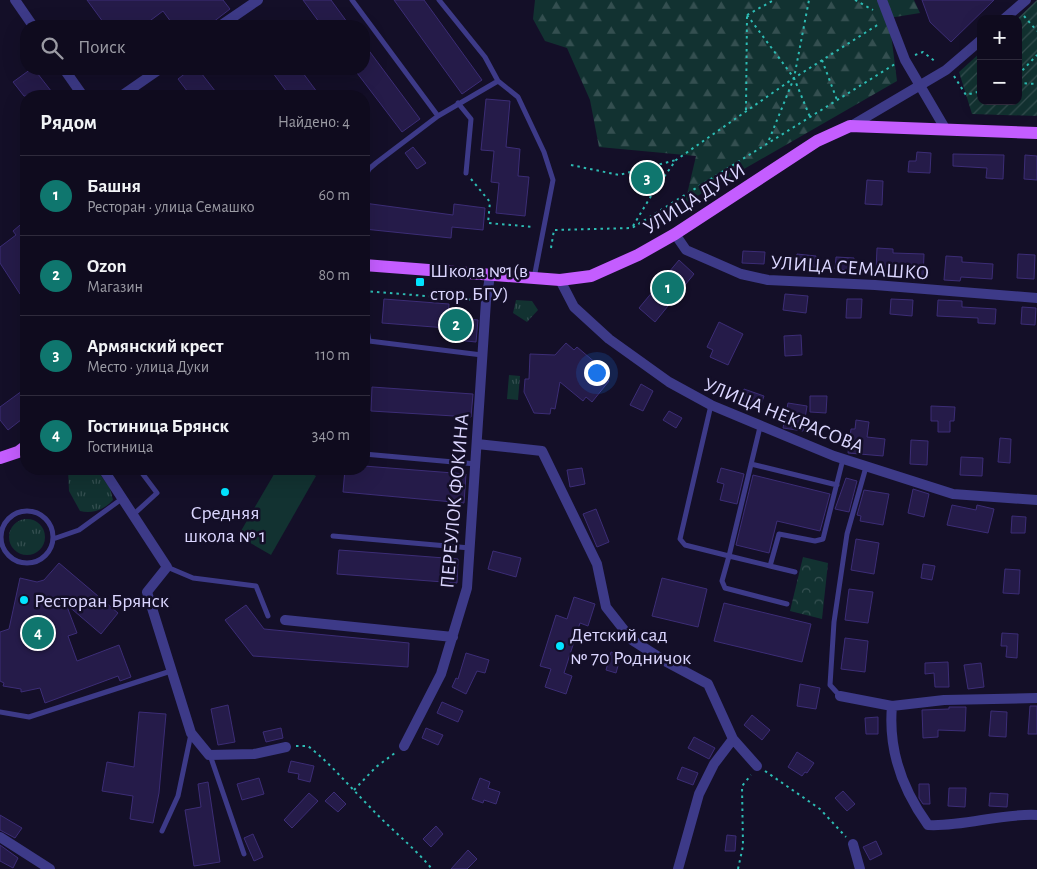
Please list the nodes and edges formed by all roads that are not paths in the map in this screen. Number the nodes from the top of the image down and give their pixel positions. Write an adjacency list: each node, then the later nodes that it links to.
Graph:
1 (15, 0): 8 (street)
2 (352, 0): 10 (lane)
3 (439, 0): 15 (lane)
4 (882, 0): 16 (street)
5 (1026, 0): 7 (street)
6 (251, 2): 9 (street)
7 (1009, 15)
8 (29, 20)
9 (228, 20)
10 (367, 20)
11 (370, 24): 20 (lane)
12 (977, 43): 16 (street)
13 (68, 75): 17 (street)
14 (151, 75): 18 (street)
15 (498, 81): 19 (lane); 29 (lane)
16 (920, 86): 21 (street); 22 (street)
17 (79, 90)
18 (130, 90)
19 (458, 103): 20 (lane); 25 (lane)
20 (438, 116): 24 (lane)
21 (850, 126): 22 (main road, УЛИЦА ДУКИ); 26 (main road, УЛИЦА ДУКИ)
22 (946, 130): 23 (main road, УЛИЦА ДУКИ)
23 (1037, 133)
24 (370, 168)
25 (466, 173)
26 (675, 234): 30 (main road, УЛИЦА ДУКИ); 31 (street, УЛИЦА СЕМАШКО)
27 (370, 266): 28 (main road, УЛИЦА ДУКИ)
28 (490, 276): 29 (main road, УЛИЦА ДУКИ); 33 (street, ПЕРЕУЛОК ФОКИНА)
29 (534, 279): 30 (main road, УЛИЦА ДУКИ)
30 (560, 280): 34 (street, УЛИЦА НЕКРАСОВА)
31 (1037, 298)
32 (370, 341): 33 (lane)
33 (483, 355): 36 (street, ПЕРЕУЛОК ФОКИНА)
34 (711, 406): 35 (street, УЛИЦА НЕКРАСОВА); 55 (lane)
35 (760, 427): 40 (street, УЛИЦА НЕКРАСОВА); 42 (lane)
36 (478, 444): 41 (street, ПЕРЕУЛОК ФОКИНА); 69 (street)
37 (20, 450): 39 (main road)
38 (370, 455): 41 (lane)
39 (0, 458)
40 (843, 460): 43 (street, УЛИЦА НЕКРАСОВА); 46 (lane)
41 (477, 464): 52 (street, ПЕРЕУЛОК ФОКИНА)
42 (751, 464): 46 (lane); 55 (lane)
43 (866, 467): 48 (street, УЛИЦА НЕКРАСОВА); 64 (lane)
44 (107, 475): 47 (street)
45 (144, 475): 49 (lane)
46 (837, 485): 56 (lane)
47 (124, 498): 49 (street); 51 (lane)
48 (1037, 500)
49 (134, 514): 57 (street)
50 (333, 536): 52 (lane)
51 (53, 539): 53 (lane); 53 (lane)
52 (470, 548): 62 (street, ПЕРЕУЛОК ФОКИНА)
53 (5, 551): 54 (lane)
54 (0, 556)
55 (728, 556): 56 (lane); 59 (lane)
56 (770, 566): 58 (lane)
57 (167, 567): 60 (lane); 63 (street)
58 (795, 572)
59 (787, 604)
60 (268, 616)
61 (285, 620): 62 (street)
62 (453, 637): 70 (street, ПЕРЕУЛОК ФОКИНА)
63 (171, 671): 67 (lane); 68 (street)
64 (840, 696): 66 (street)
65 (1037, 698): 66 (street)
66 (892, 706): 74 (street)
67 (0, 712)
68 (191, 733): 72 (street); 75 (lane)
69 (733, 739): 73 (street); 80 (street)
70 (404, 746)
71 (286, 747): 72 (street)
72 (209, 754): 78 (lane)
73 (758, 766)
74 (1037, 815)
75 (162, 831)
76 (0, 837): 79 (street)
77 (853, 844): 81 (street)
78 (244, 854)
79 (50, 869)
80 (678, 869)
81 (860, 869)

